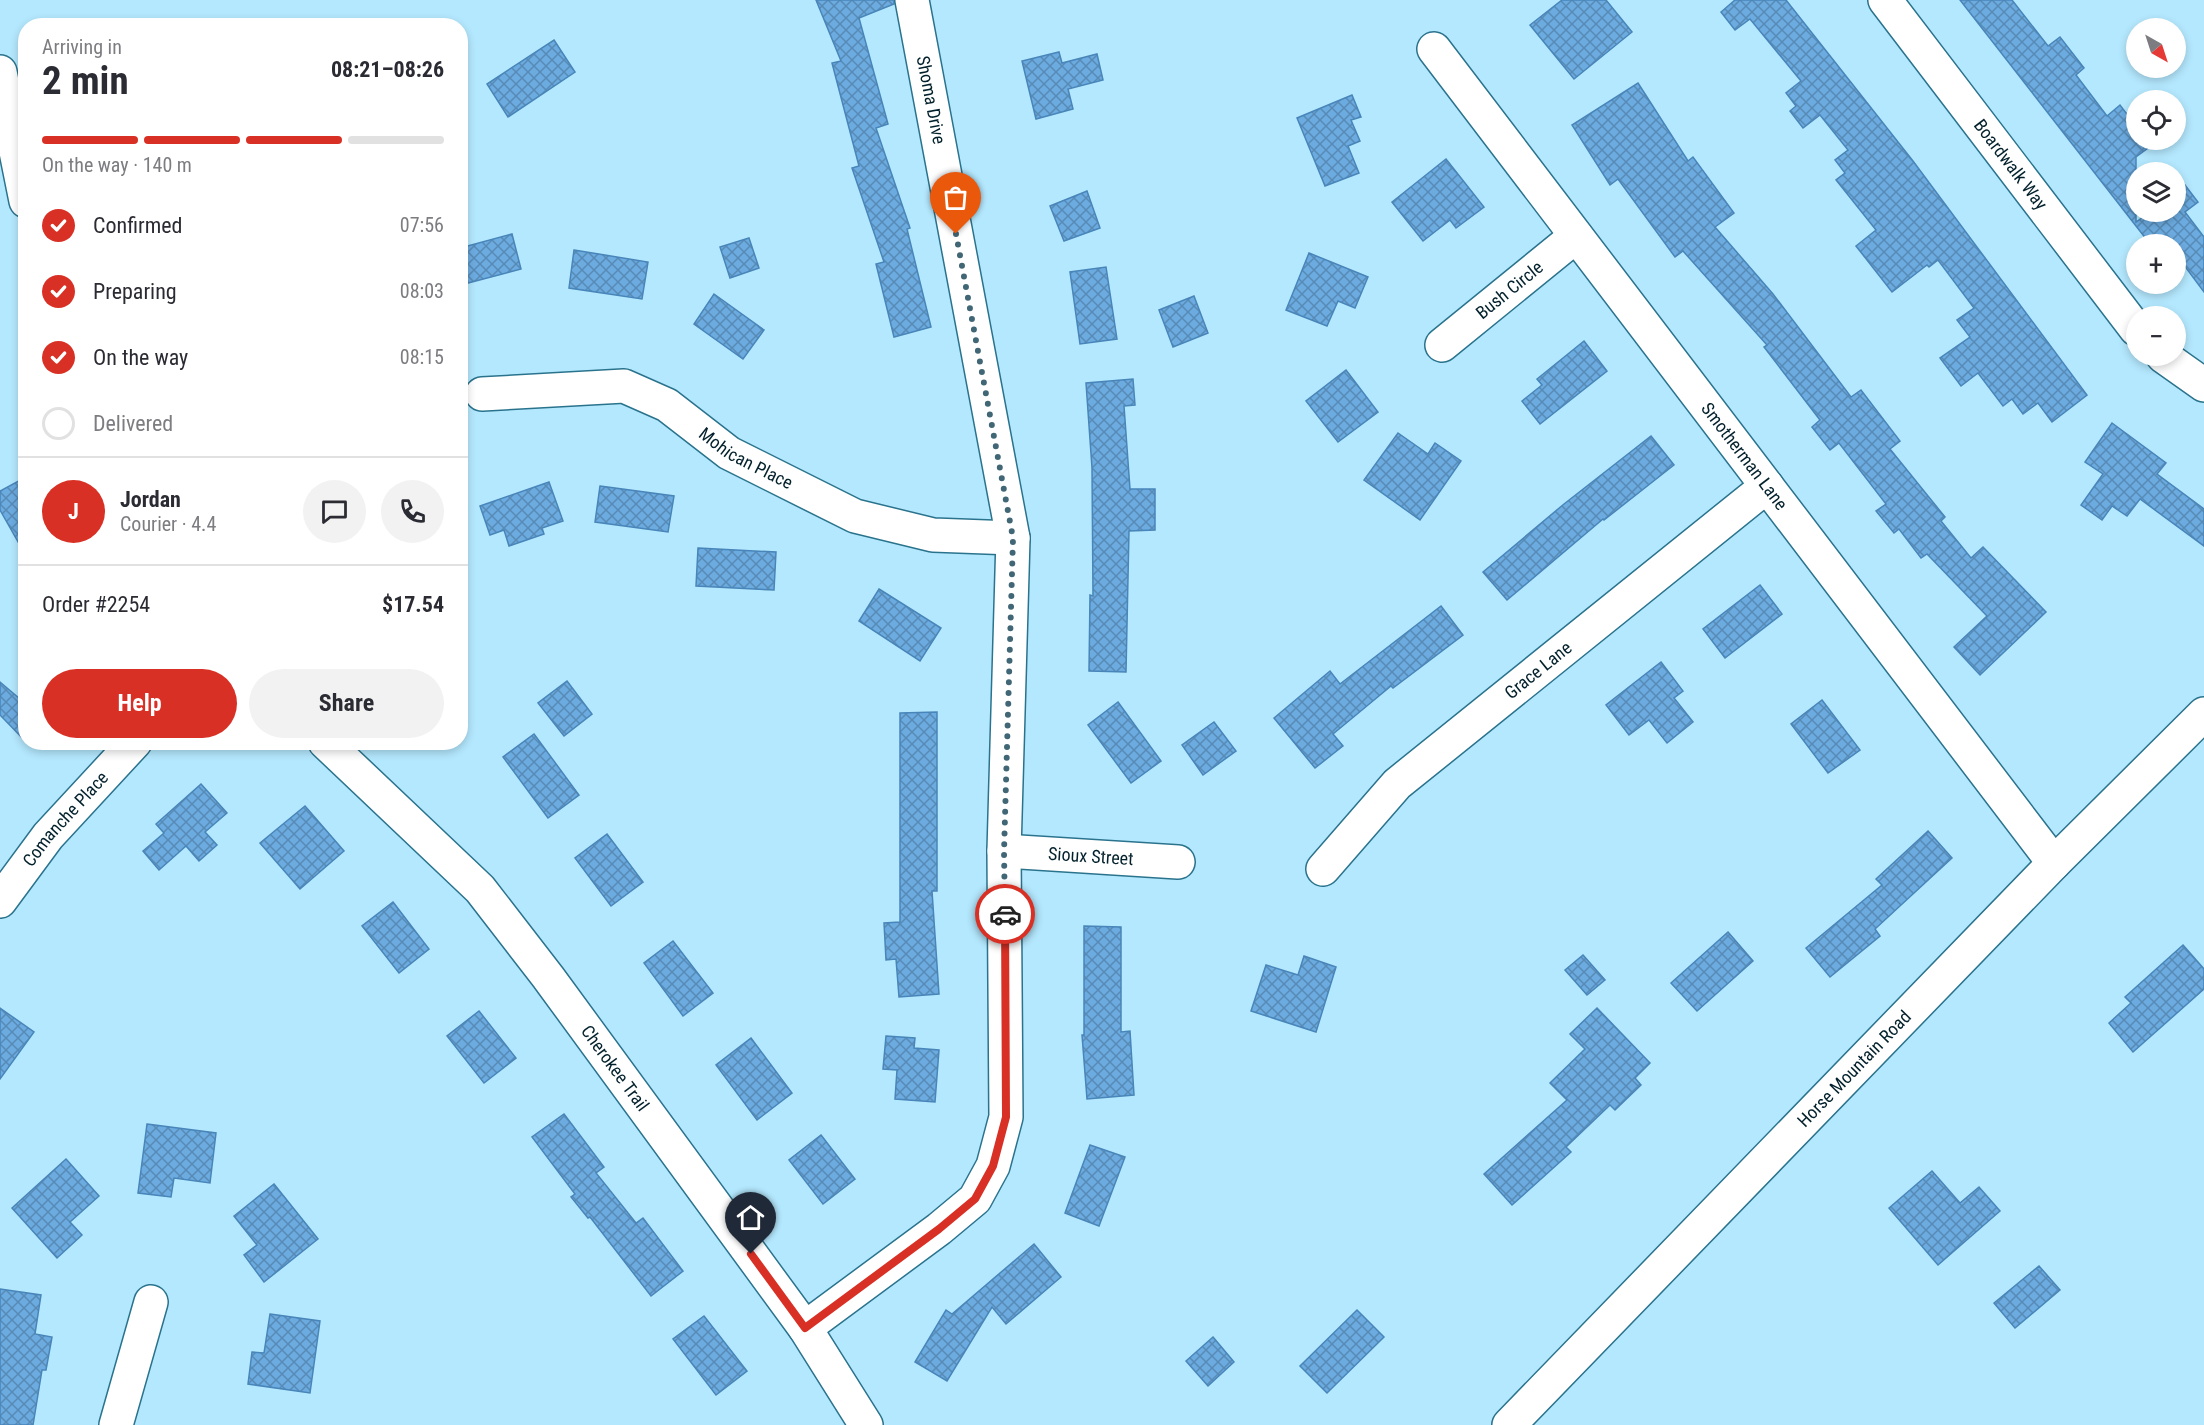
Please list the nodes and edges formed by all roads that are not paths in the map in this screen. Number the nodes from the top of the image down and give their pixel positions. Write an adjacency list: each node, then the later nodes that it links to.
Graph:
1 (912, 0): 13 (street, Shoma Drive)
2 (1885, 0): 7 (street, Boardwalk Way)
3 (1434, 50): 6 (street, Smotherman Lane)
4 (0, 72): 5 (street)
5 (18, 161)
6 (1576, 236): 8 (street, Bush Circle); 12 (street, Smotherman Lane)
7 (2126, 316)
8 (1442, 345)
9 (2177, 366): 10 (street)
10 (2204, 385)
11 (482, 394): 13 (street, Mohican Place)
12 (1767, 486): 19 (street, Smotherman Lane); 20 (street, Grace Lane)
13 (1013, 538): 17 (street, Shoma Drive)
14 (2204, 714): 19 (street, Horse Mountain Road)
15 (128, 750): 21 (street, Comanche Place)
16 (333, 750): 23 (street, Cherokee Trail)
17 (1004, 852): 18 (street, Sioux Street); 23 (street, Shoma Drive)
18 (1178, 862)
19 (2054, 863): 26 (street, Horse Mountain Road)
20 (1323, 869)
21 (0, 901)
22 (151, 1302): 24 (street)
23 (805, 1328): 25 (street, Cherokee Trail)
24 (116, 1425)
25 (866, 1425)
26 (1509, 1425)

